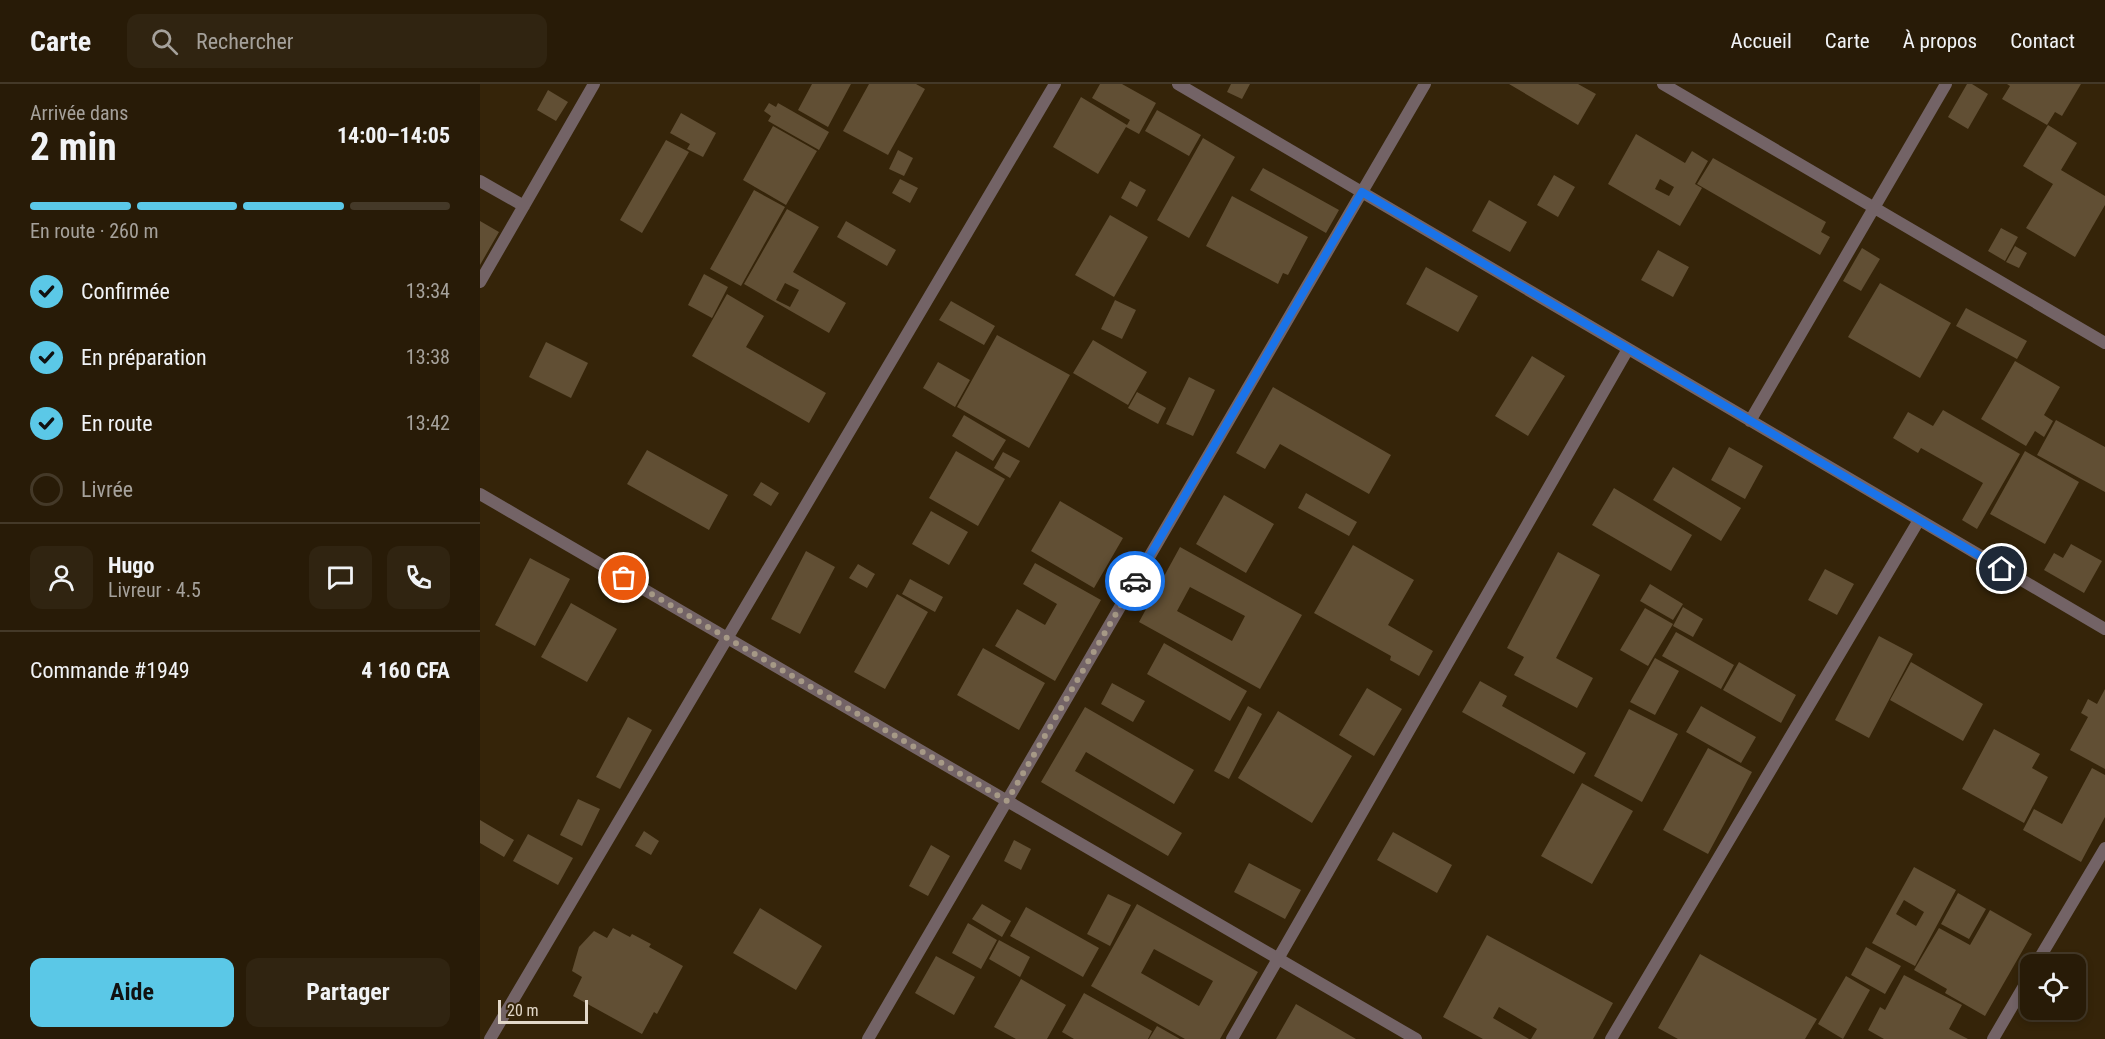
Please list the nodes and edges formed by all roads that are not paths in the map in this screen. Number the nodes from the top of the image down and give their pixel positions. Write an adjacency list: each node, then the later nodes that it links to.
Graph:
1 (594, 84): 9 (street)
2 (1055, 84): 18 (street)
3 (1178, 84): 8 (street)
4 (1425, 84): 8 (street)
5 (1663, 84): 10 (street)
6 (1946, 84): 10 (street)
7 (480, 181): 9 (street)
8 (1362, 192): 13 (street); 19 (street)
9 (524, 206): 11 (street)
10 (1874, 208): 12 (street); 14 (street)
11 (480, 282)
12 (2105, 343)
13 (1628, 349): 14 (street); 22 (street)
14 (1750, 421): 16 (street)
15 (480, 494): 18 (street)
16 (1919, 520): 17 (street); 28 (street)
17 (2105, 629)
18 (727, 638): 19 (street); 24 (street)
19 (1007, 801): 22 (street); 25 (street)
20 (2105, 848): 21 (street)
21 (2042, 954)
22 (1278, 959): 26 (street); 27 (street)
23 (2020, 993): 29 (street)
24 (490, 1039)
25 (868, 1039)
26 (1232, 1039)
27 (1416, 1039)
28 (1611, 1039)
29 (1993, 1039)

